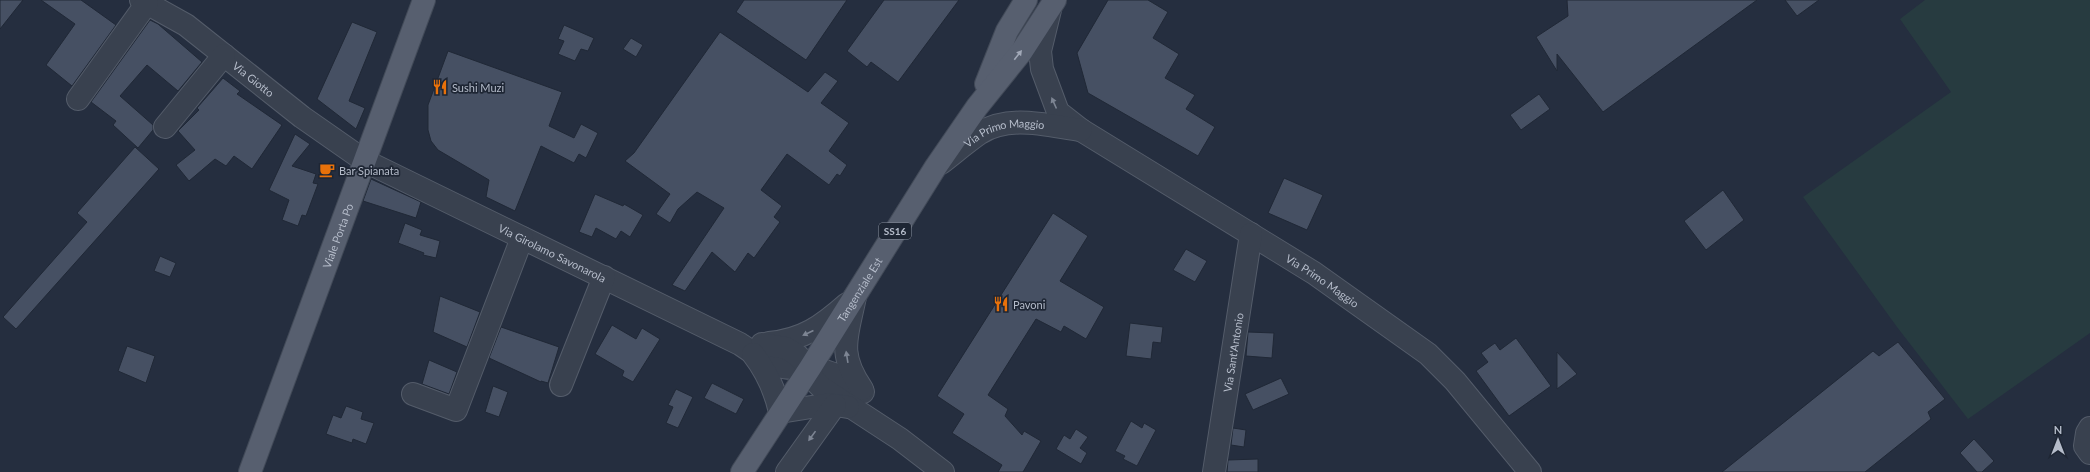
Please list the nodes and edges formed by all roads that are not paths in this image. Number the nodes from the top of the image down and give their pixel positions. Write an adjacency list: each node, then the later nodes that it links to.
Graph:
1 (424, 0): 10 (main road, Viale Porta Po)
2 (1026, 0): 7 (main road, Tangenziale Est / SS16)
3 (144, 2): 5 (street, Via Giotto); 6 (street)
4 (1053, 2): 7 (main road, Tangenziale Est / SS16, one-way to 4); 9 (street, Via Primo Maggio, one-way to 4)
5 (224, 55): 8 (street); 10 (street, Via Giotto)
6 (78, 99)
7 (977, 107): 11 (main road, Tangenziale Est / SS16)
8 (165, 127)
9 (1081, 130): 11 (street, Via Primo Maggio); 12 (street, Via Primo Maggio)
10 (365, 161): 13 (street, Via Girolamo Savonarola); 25 (main road, Viale Porta Po)
11 (935, 168): 15 (main road, Tangenziale Est / SS16)
12 (1251, 234): 29 (street, Via Sant'Antonio); 30 (street, Via Primo Maggio)
13 (522, 238): 14 (street, Via Girolamo Savonarola); 19 (street)
14 (604, 277): 16 (street, Via Girolamo Savonarola); 18 (street)
15 (853, 297): 16 (street, one-way to 16); 17 (main road, Tangenziale Est / SS16); 20 (street, one-way to 15)
16 (752, 347): 17 (street, Via Girolamo Savonarola); 22 (street, Via Girolamo Savonarola)
17 (810, 368): 20 (street); 22 (main road, Tangenziale Est / SS16)
18 (561, 385)
19 (413, 394)
20 (861, 402): 21 (street); 28 (street)
21 (835, 405): 22 (street); 27 (street, one-way to 27)
22 (780, 412): 26 (main road, Tangenziale Est / SS16)
23 (2090, 428): 24 (street)
24 (2090, 452)
25 (250, 472)
26 (742, 472)
27 (787, 472)
28 (943, 472)
29 (1214, 472)
30 (1530, 472)

